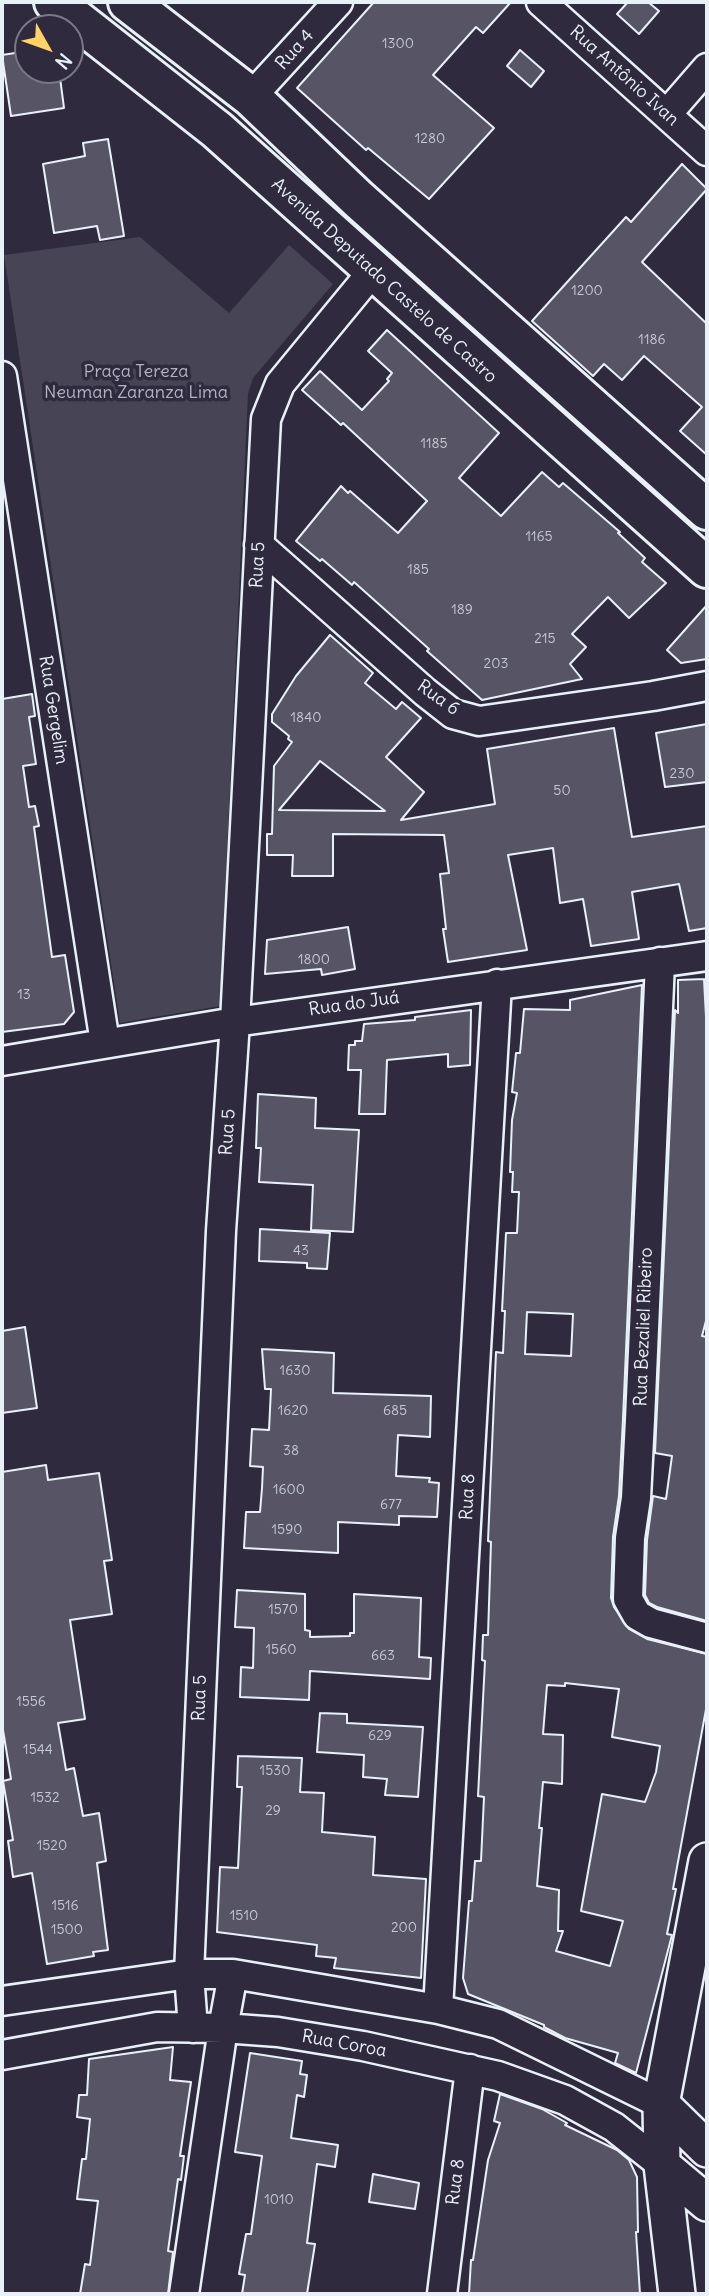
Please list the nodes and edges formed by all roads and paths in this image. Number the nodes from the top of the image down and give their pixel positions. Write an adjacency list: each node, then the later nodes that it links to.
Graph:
1 (54, 2): 9 (main road, Avenida Deputado Castelo de Castro)
2 (128, 2): 6 (main road)
3 (338, 2): 6 (street, Rua 4)
4 (541, 2): 7 (street, Rua Antônio Ivan)
5 (707, 68): 7 (street)
6 (251, 97): 12 (main road)
7 (667, 114): 8 (street, Rua Antônio Ivan)
8 (707, 151)
9 (373, 271): 13 (street, Rua 5); 14 (main road, Avenida Deputado Castelo de Castro)
10 (2, 376): 11 (street, Rua Gergelim)
11 (6, 431): 20 (street, Rua Gergelim)
12 (707, 510)
13 (259, 545): 15 (street, Rua 6); 19 (street, Rua 5)
14 (707, 568)
15 (707, 686)
16 (707, 956): 17 (street, Rua do Juá)
17 (660, 962): 18 (street, Rua do Juá); 22 (street, Rua Bezaliel Ribeiro)
18 (497, 984): 19 (street, Rua do Juá); 27 (street, Rua 8)
19 (235, 1021): 20 (street, Rua do Juá); 24 (street, Rua 5)
20 (105, 1043): 21 (street, Rua do Juá)
21 (2, 1061)
22 (707, 1638)
23 (707, 1861): 32 (street)
24 (189, 1974): 25 (street); 26 (street); 28 (street, Rua 5)
25 (233, 1974): 27 (street); 29 (street)
26 (2, 2001)
27 (438, 2010): 32 (street)
28 (192, 2028): 29 (street, Rua Coroa); 30 (street, Rua Coroa)
29 (222, 2028): 31 (street, Rua Coroa); 36 (street)
30 (2, 2055)
31 (470, 2069): 34 (street, Rua Coroa); 37 (street, Rua 8)
32 (661, 2104): 33 (street); 34 (street)
33 (707, 2149)
34 (662, 2165): 35 (street); 38 (street)
35 (707, 2203)
36 (184, 2294)
37 (442, 2294)
38 (677, 2294)

